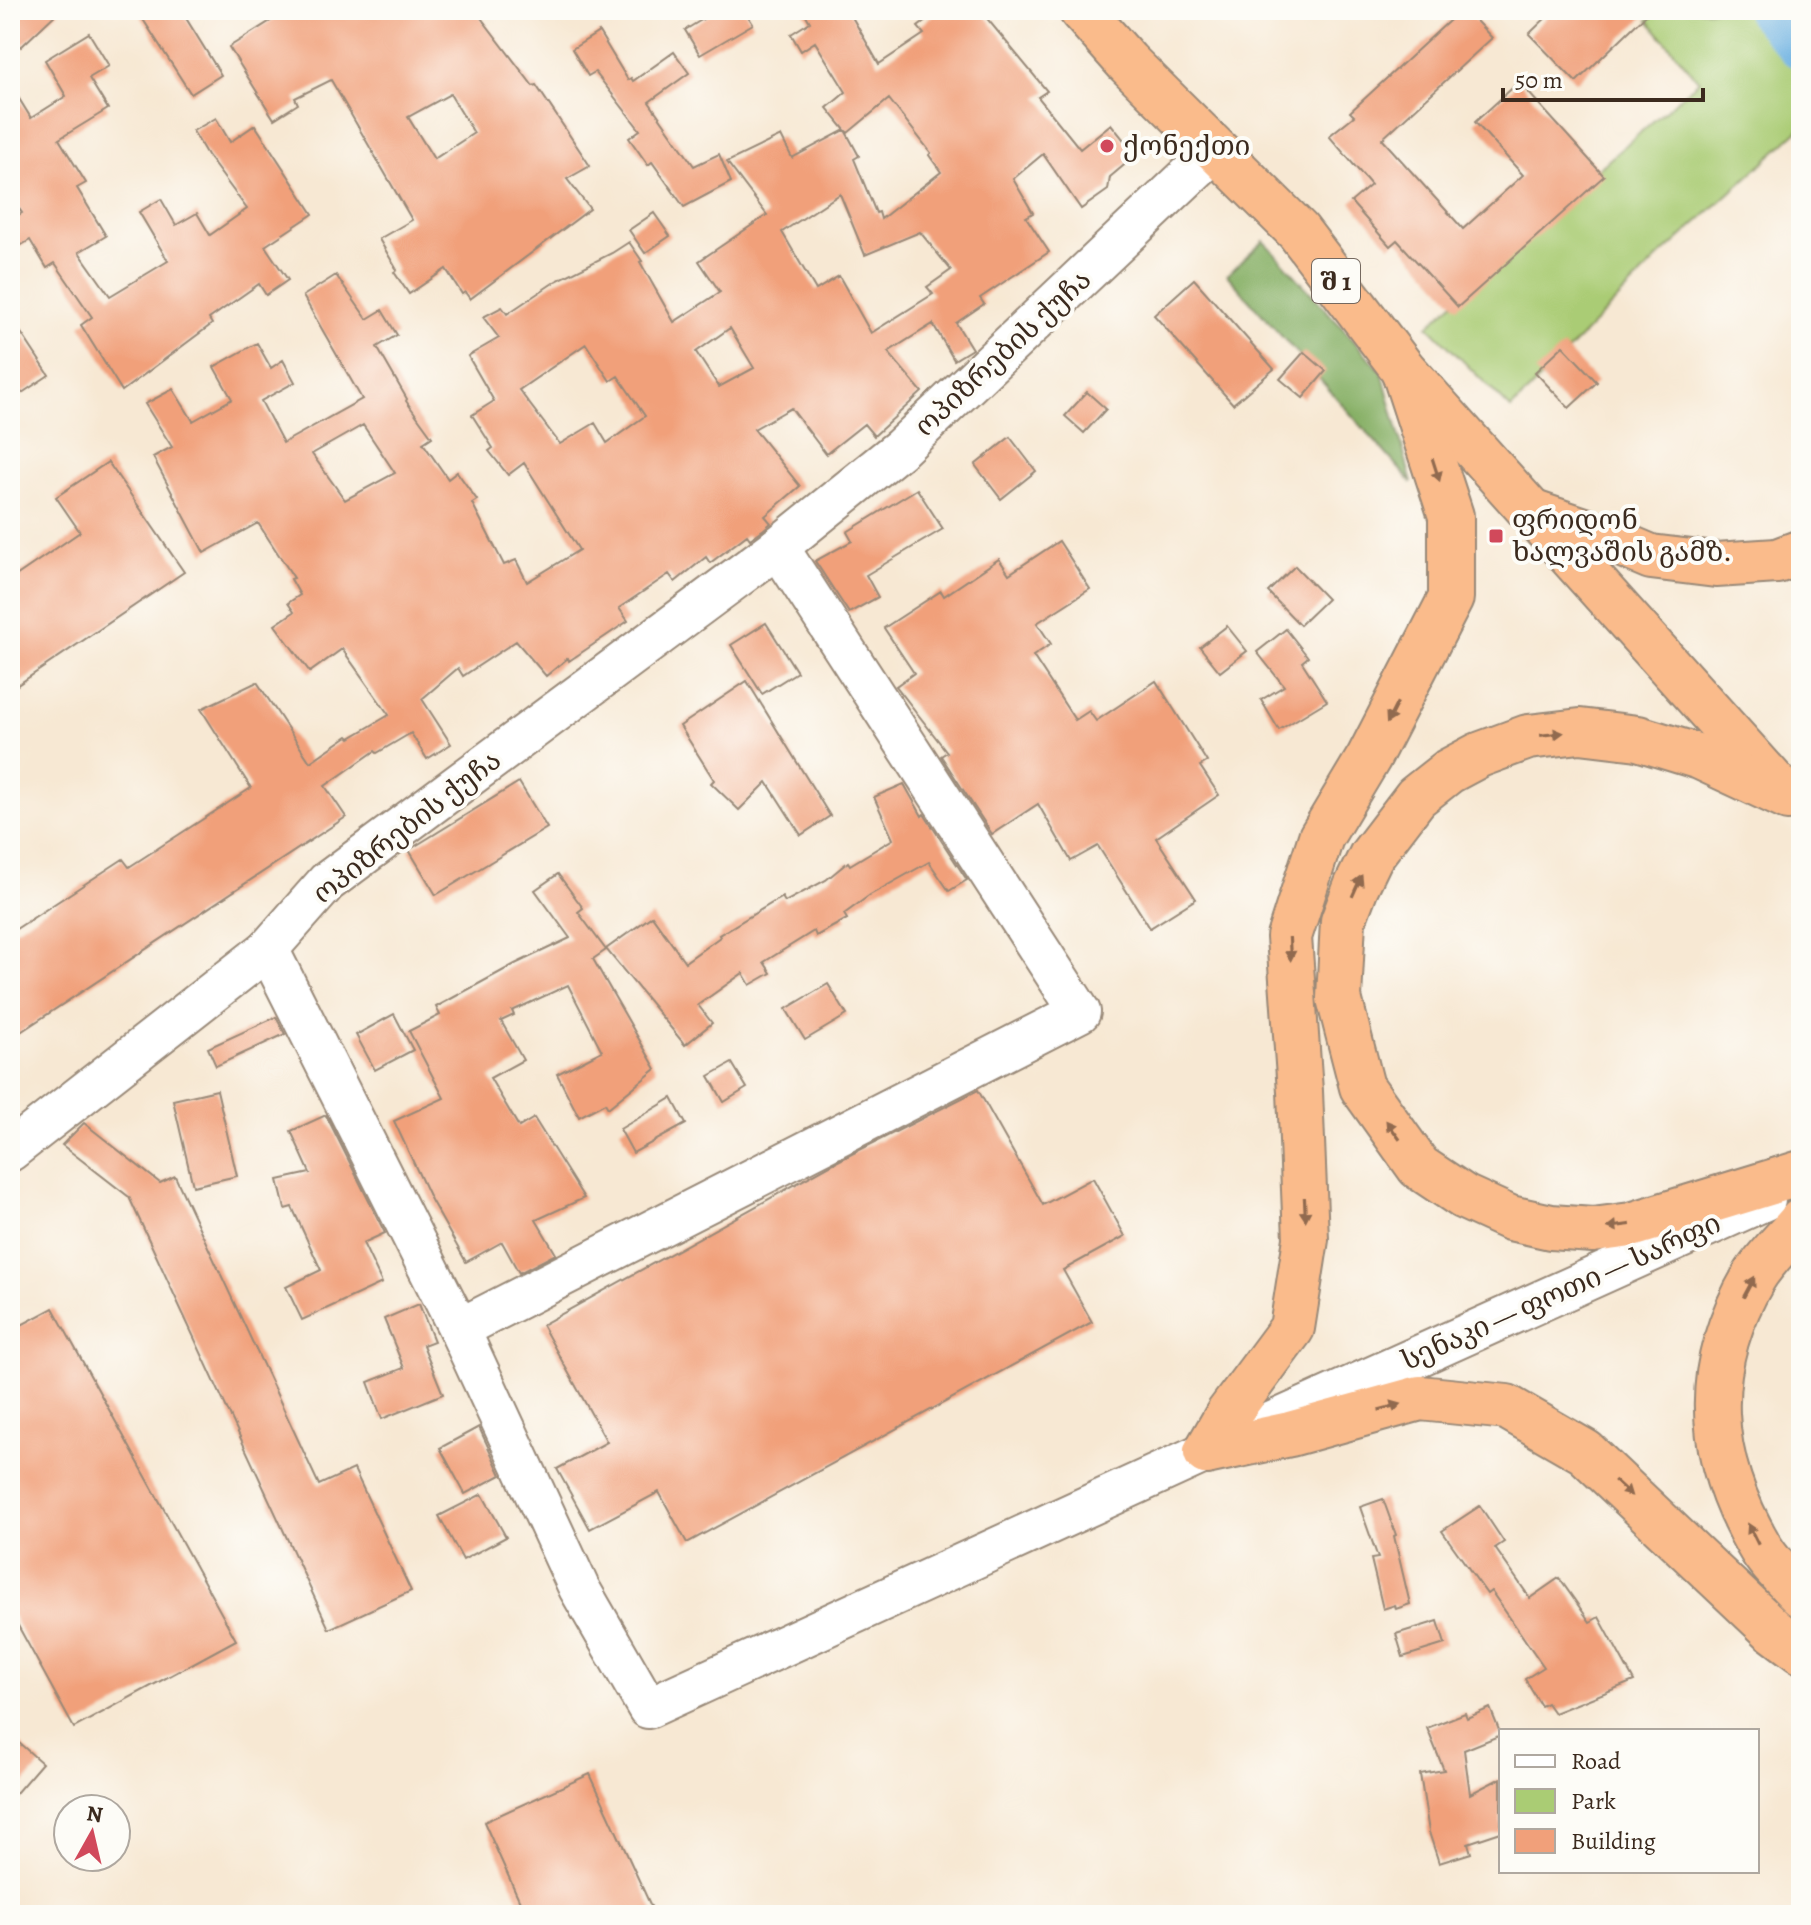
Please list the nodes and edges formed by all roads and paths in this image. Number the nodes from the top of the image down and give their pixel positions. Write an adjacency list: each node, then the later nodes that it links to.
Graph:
1 (1081, 10): 2 (highway, შ 1)
2 (1217, 149): 3 (highway, შ 1); 5 (street, ოპიზრების ქუჩა)
3 (1403, 369): 4 (highway, შ 1); 14 (highway, one-way to 14)
4 (1532, 513): 6 (highway); 7 (highway, შ 1)
5 (778, 547): 8 (street, ოპიზრების ქუჩა); 13 (street)
6 (1801, 552)
7 (1795, 806): 10 (highway, one-way to 7)
8 (268, 949): 9 (street, ოპიზრების ქუჩა); 13 (street)
9 (16, 1131)
10 (1801, 1173)
11 (1801, 1184): 14 (street, სენაკი — ფოთი — სარფი)
12 (1801, 1221): 15 (highway, one-way to 12)
13 (459, 1329): 14 (street, სენაკი — ფოთი — სარფი)
14 (1206, 1452): 16 (highway, one-way to 16)
15 (1801, 1595)
16 (1801, 1651)

